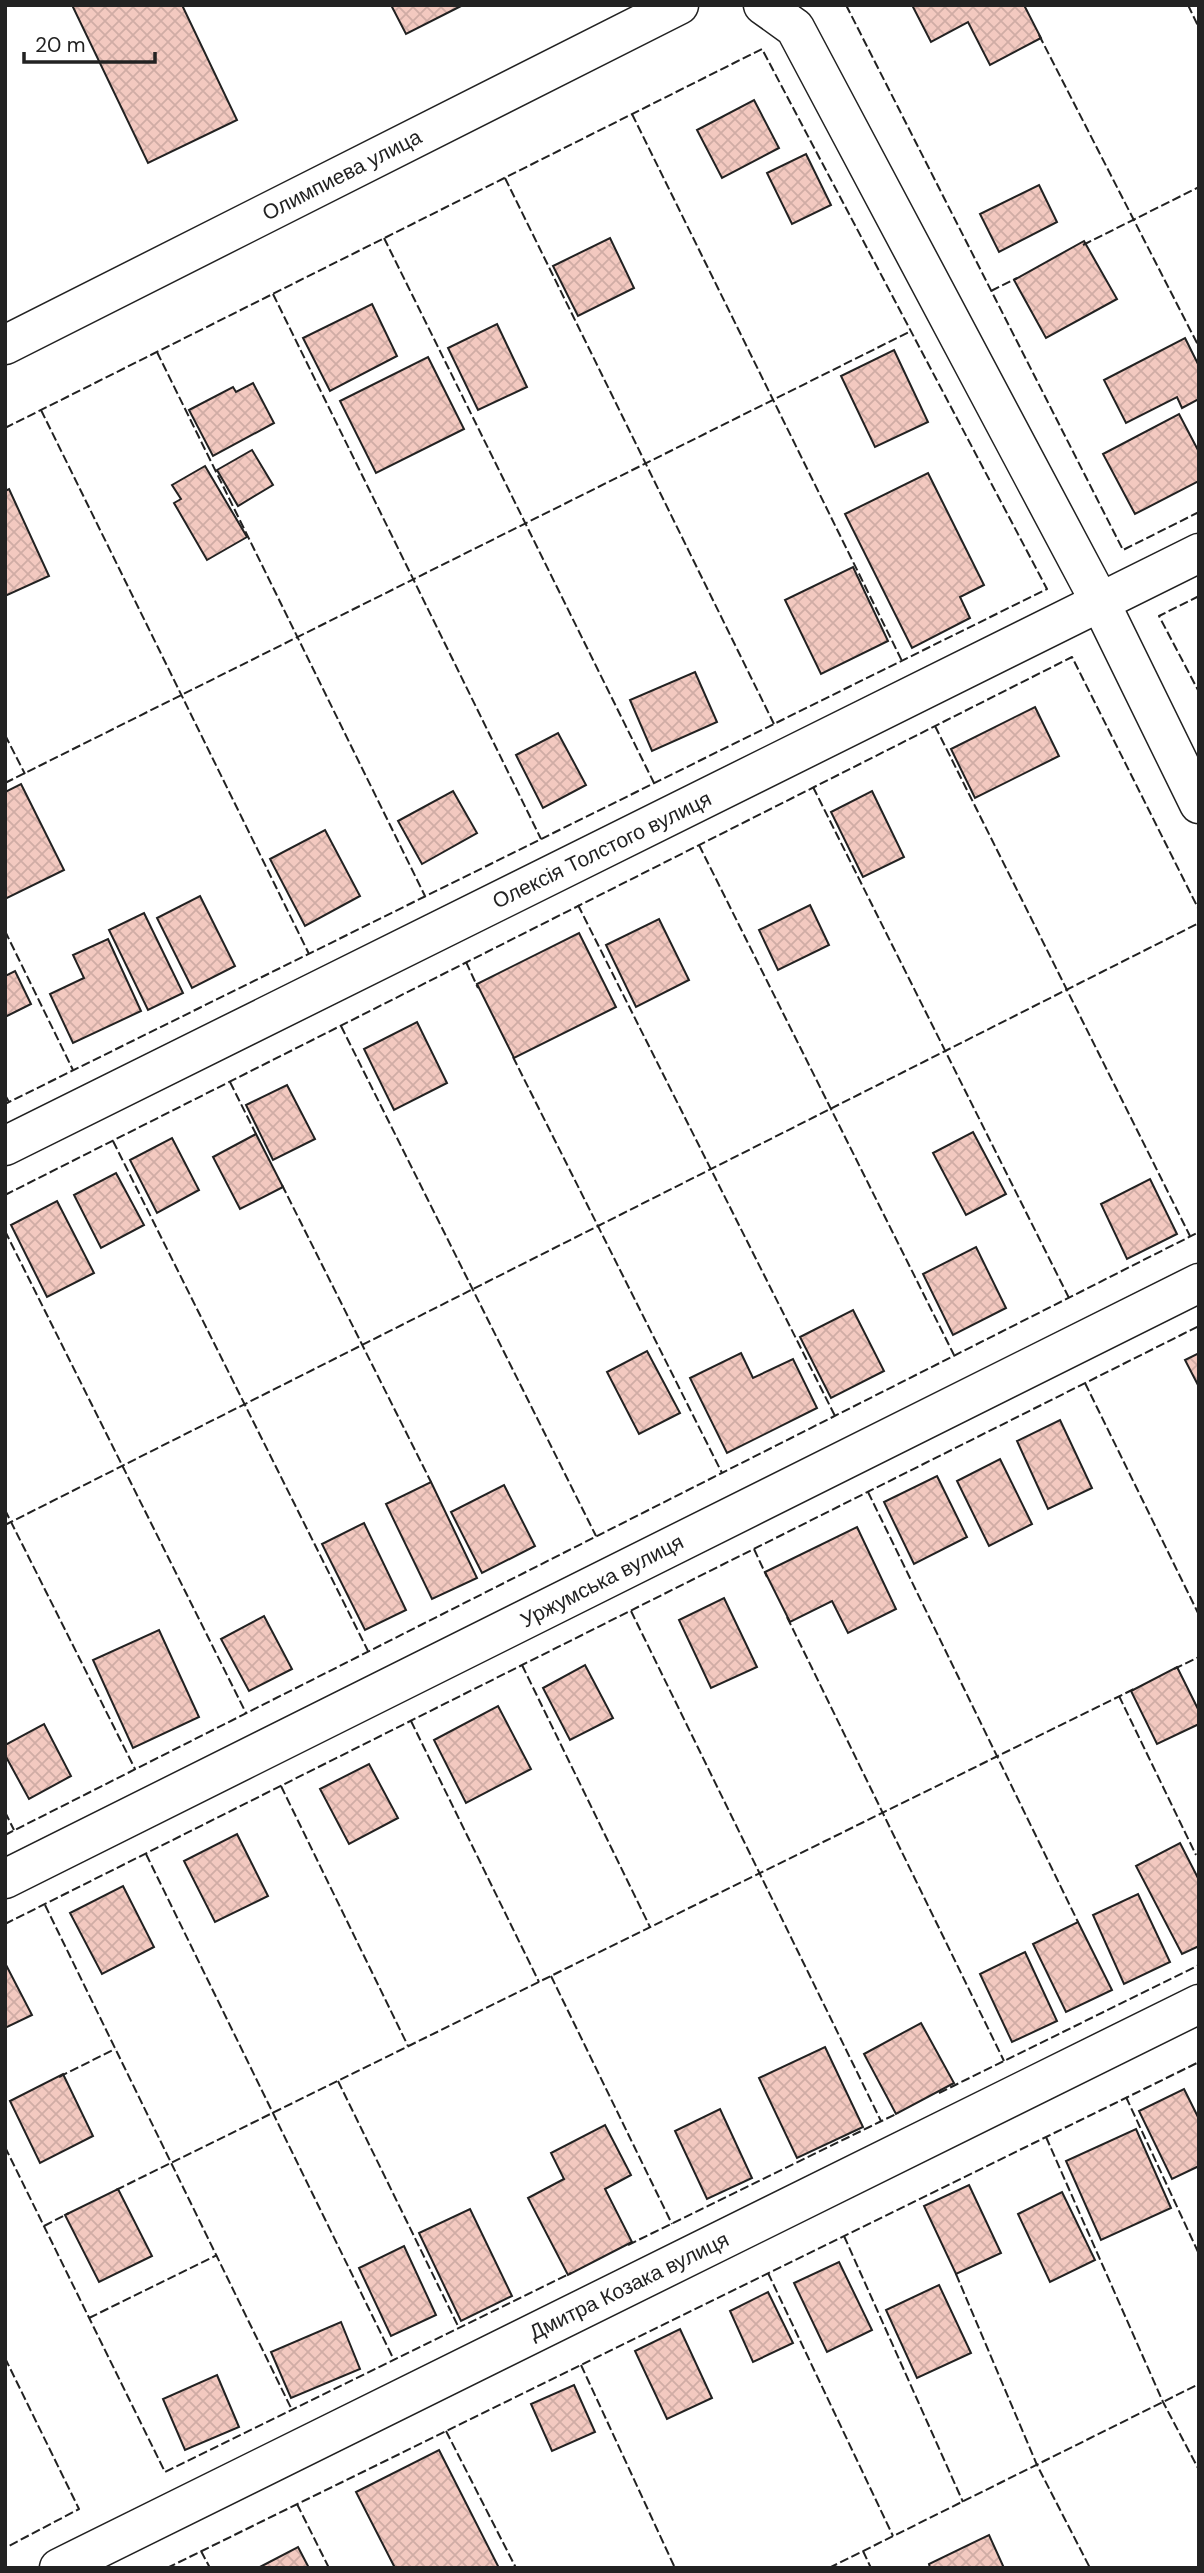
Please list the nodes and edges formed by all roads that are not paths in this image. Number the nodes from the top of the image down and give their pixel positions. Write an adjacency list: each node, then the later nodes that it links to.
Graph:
1 (679, 5): 3 (street, Олимпиева улица)
2 (763, 5): 5 (street)
3 (5, 345)
4 (1199, 553): 5 (street, Олексія Толстого вулиця)
5 (1100, 603): 6 (street); 7 (street, Олексія Толстого вулиця)
6 (1199, 804)
7 (5, 1146)
8 (1199, 1283): 9 (street, Уржумська вулиця)
9 (5, 1879)
10 (1199, 2004): 11 (street, Дмитра Козака вулиця)
11 (59, 2568)

